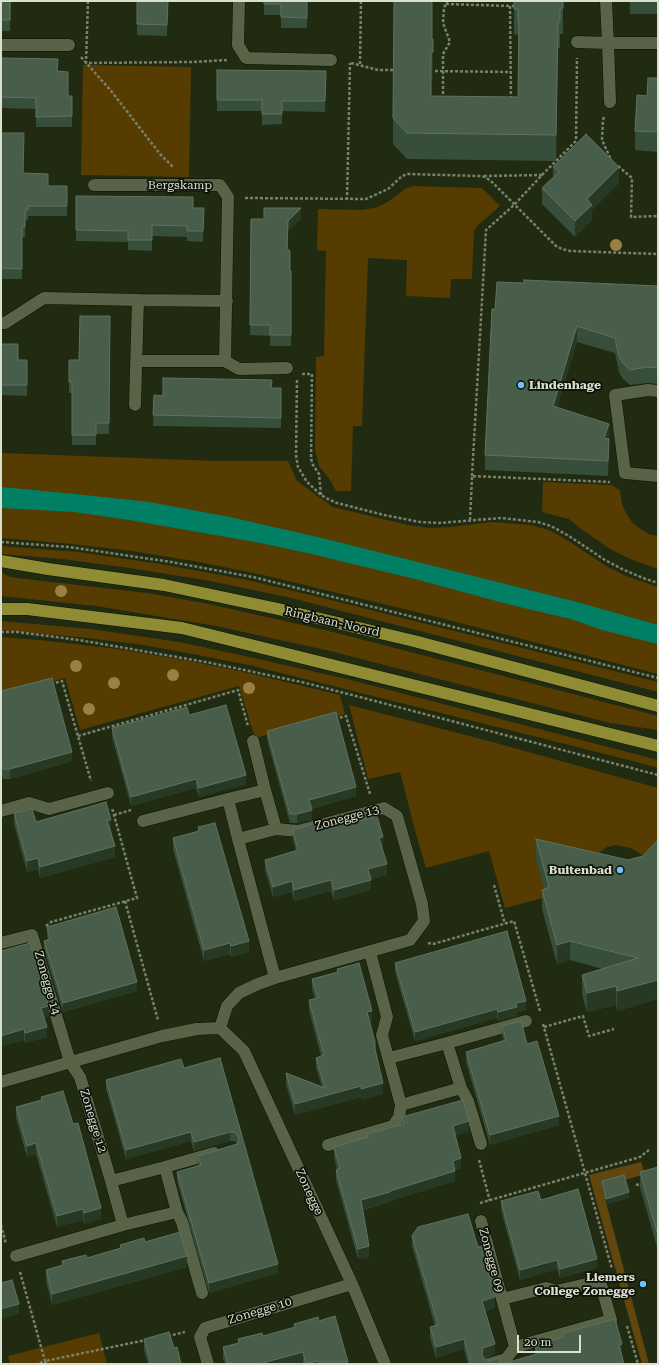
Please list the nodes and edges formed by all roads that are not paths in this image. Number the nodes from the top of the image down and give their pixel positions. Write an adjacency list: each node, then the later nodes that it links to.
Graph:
1 (238, 1): 8 (street)
2 (606, 1): 4 (street)
3 (577, 42): 4 (street)
4 (608, 43): 5 (street); 9 (street)
5 (658, 43)
6 (1, 45): 7 (street)
7 (69, 45)
8 (331, 60)
9 (610, 102)
10 (94, 185): 12 (street, Bergskamp)
11 (138, 300): 12 (street); 13 (street); 14 (street)
12 (227, 301): 15 (street, Bergskamp)
13 (1, 323)
14 (136, 361): 15 (street); 18 (street)
15 (225, 362): 16 (street)
16 (292, 371)
17 (658, 391): 19 (street)
18 (135, 405)
19 (658, 476)
20 (1, 561): 22 (main road, Ringbaan-Noord)
21 (1, 609): 24 (main road)
22 (658, 706)
23 (253, 741): 25 (street)
24 (658, 746)
25 (266, 790): 27 (street); 30 (street)
26 (108, 793): 28 (street)
27 (228, 799): 29 (street); 31 (street)
28 (1, 812)
29 (143, 821)
30 (276, 829): 31 (street, Zonegge 13); 33 (street, Zonegge 13)
31 (238, 839): 34 (street)
32 (1, 943): 39 (street, Zonegge 14)
33 (370, 952): 34 (street); 38 (street)
34 (275, 978): 36 (street)
35 (526, 1021): 37 (street)
36 (220, 1028): 39 (street); 52 (street, Zonegge)
37 (447, 1042): 38 (street); 41 (street)
38 (389, 1058): 42 (street)
39 (70, 1062): 40 (street); 47 (street, Zonegge 12)
40 (1, 1082)
41 (461, 1088): 42 (street); 43 (street)
42 (401, 1105): 44 (street)
43 (481, 1144)
44 (328, 1145)
45 (225, 1150): 46 (street)
46 (165, 1166): 47 (street); 48 (street)
47 (111, 1181): 50 (street, Zonegge 12)
48 (177, 1212): 50 (street); 53 (street)
49 (481, 1221): 54 (street, Zonegge 09)
50 (123, 1225): 51 (street)
51 (16, 1256)
52 (352, 1284): 56 (street, Zonegge 10); 57 (street, Zonegge)
53 (202, 1293)
54 (502, 1299): 55 (street, Zonegge 09); 55 (street, Zonegge 09)
55 (515, 1347): 58 (street, Zonegge 09)
56 (208, 1364)
57 (385, 1364)
58 (489, 1364)

